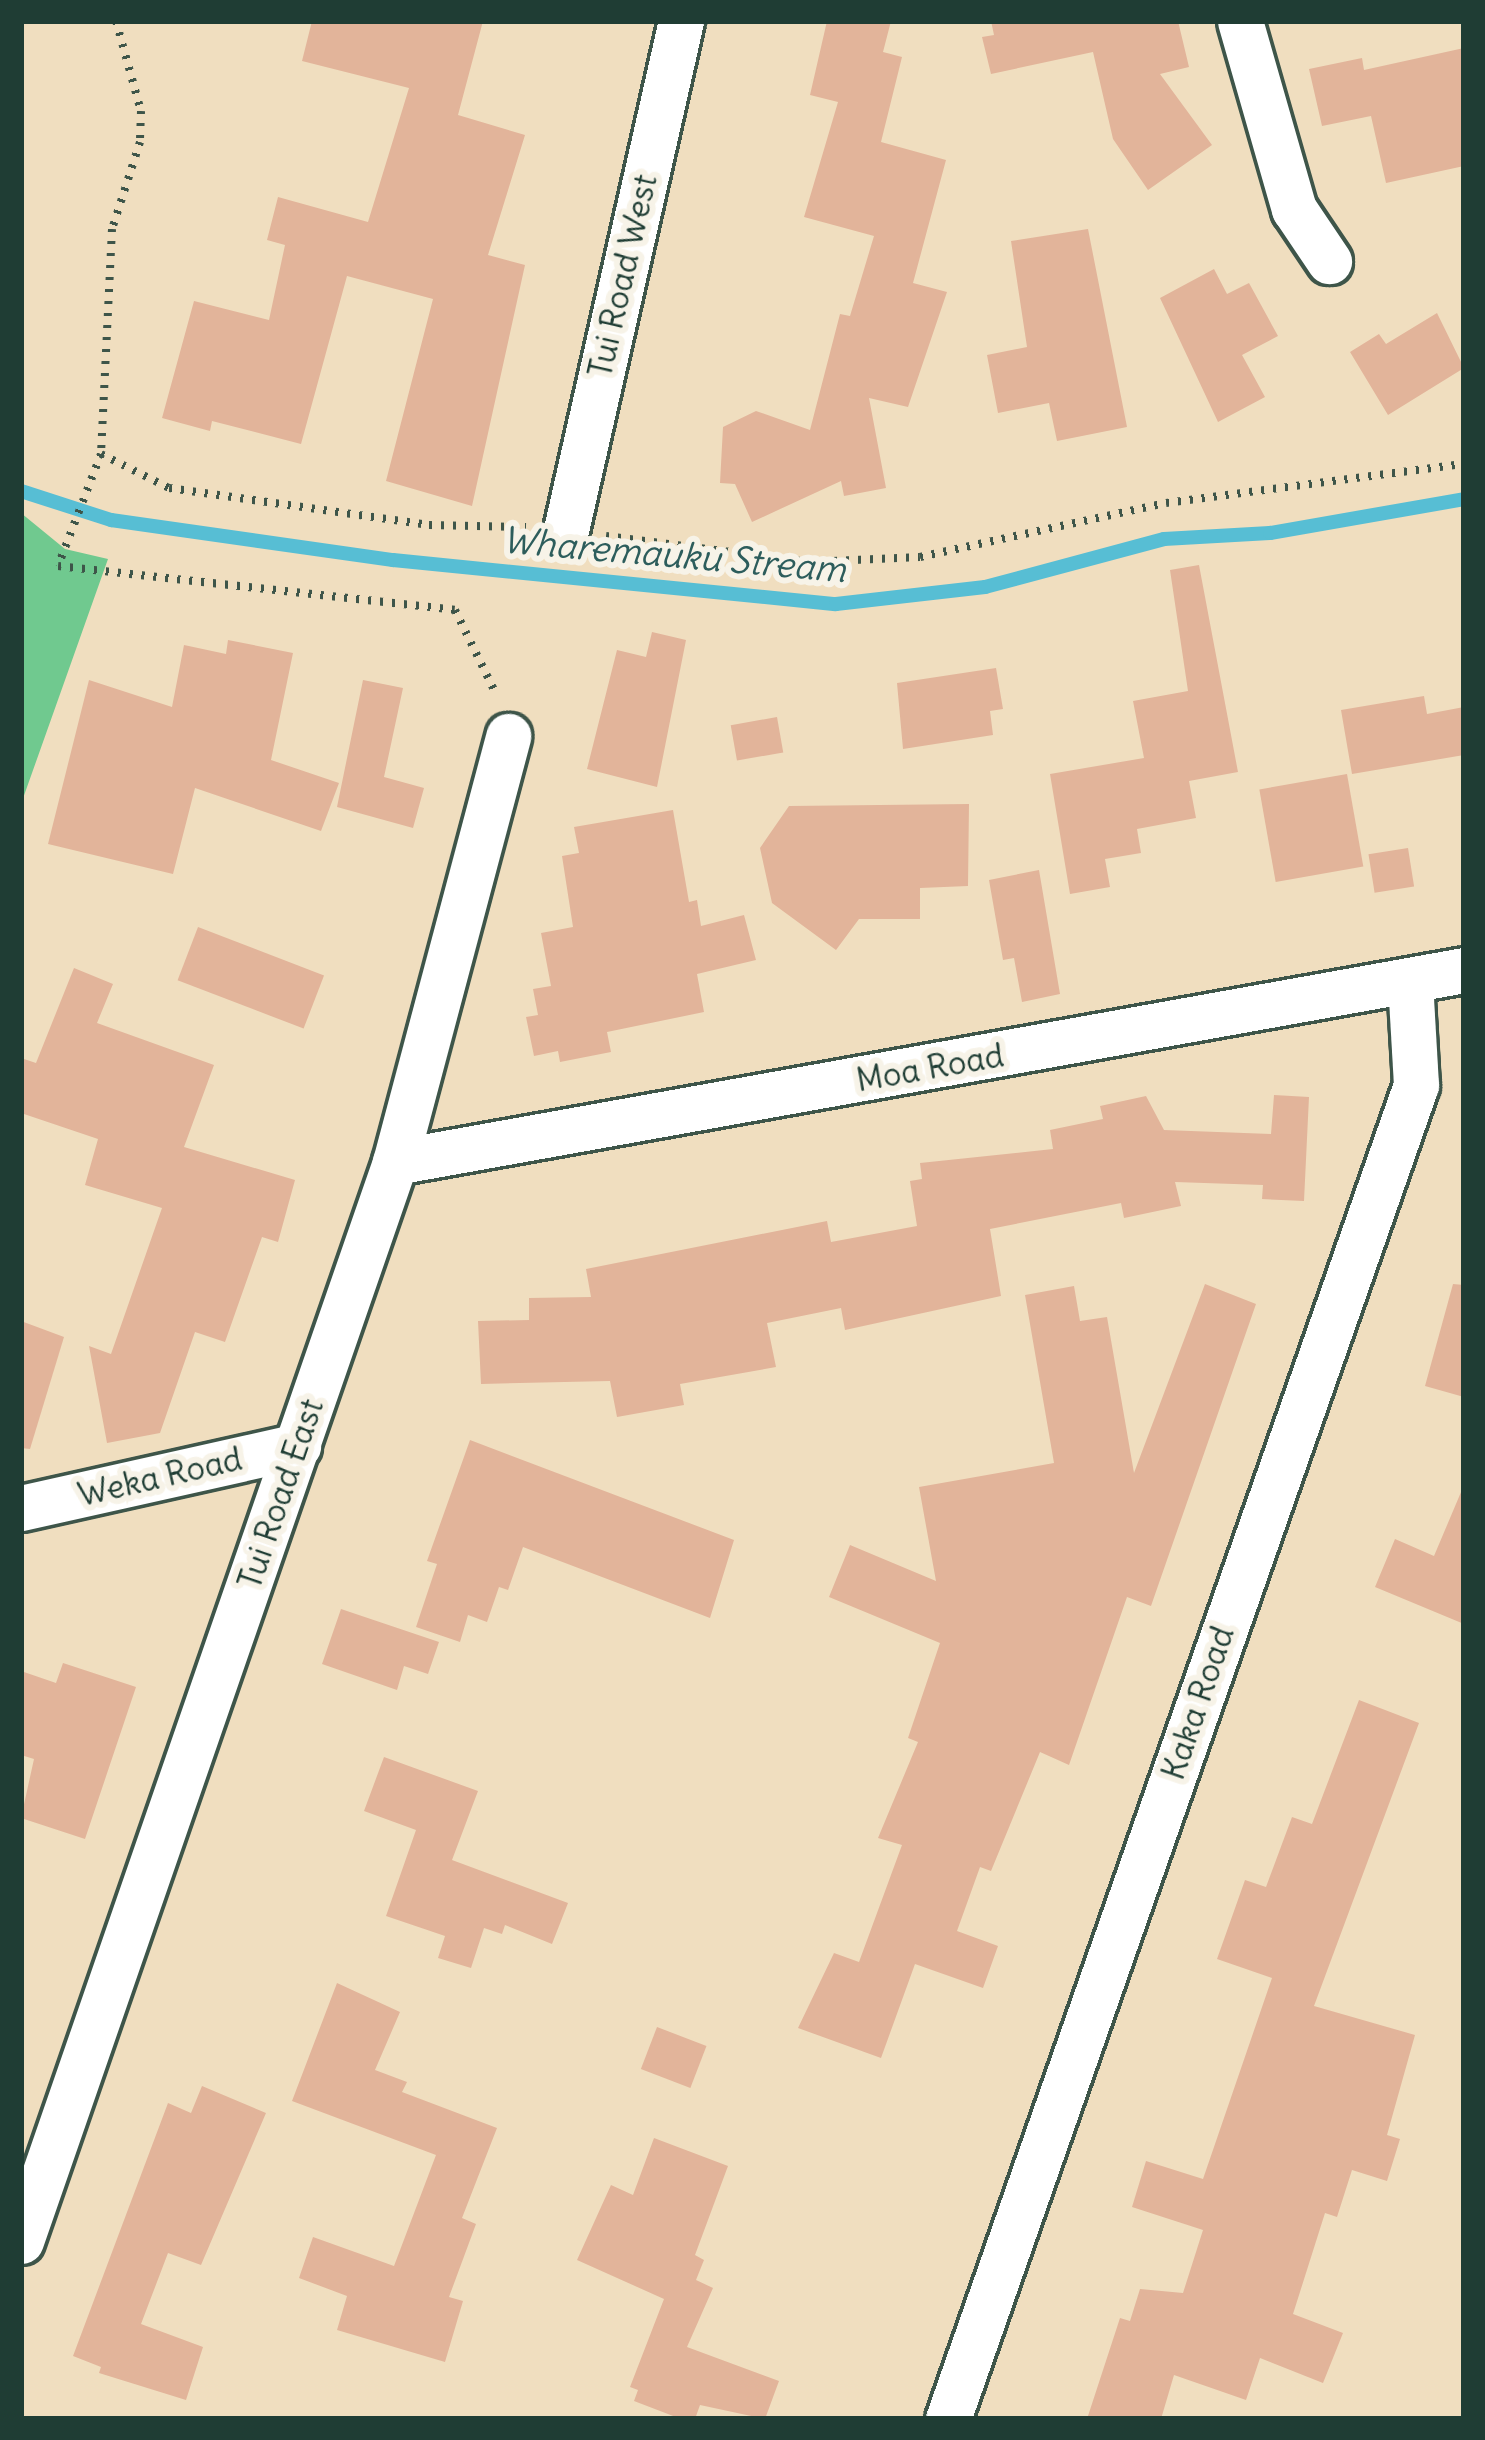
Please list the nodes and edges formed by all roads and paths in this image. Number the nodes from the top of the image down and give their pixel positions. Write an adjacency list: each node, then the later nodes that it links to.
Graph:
1 (681, 21): 5 (street, Tui Road West)
2 (1240, 21): 3 (street)
3 (1329, 261)
4 (101, 454): 6 (path)
5 (566, 530)
6 (508, 736): 9 (street, Tui Road East)
7 (1464, 970): 8 (street, Moa Road)
8 (1410, 981): 9 (street, Moa Road); 13 (street, Kaka Road)
9 (395, 1162): 10 (street, Tui Road East)
10 (298, 1446): 11 (street, Weka Road); 12 (street, Tui Road East)
11 (21, 1508)
12 (21, 2242)
13 (947, 2419)

